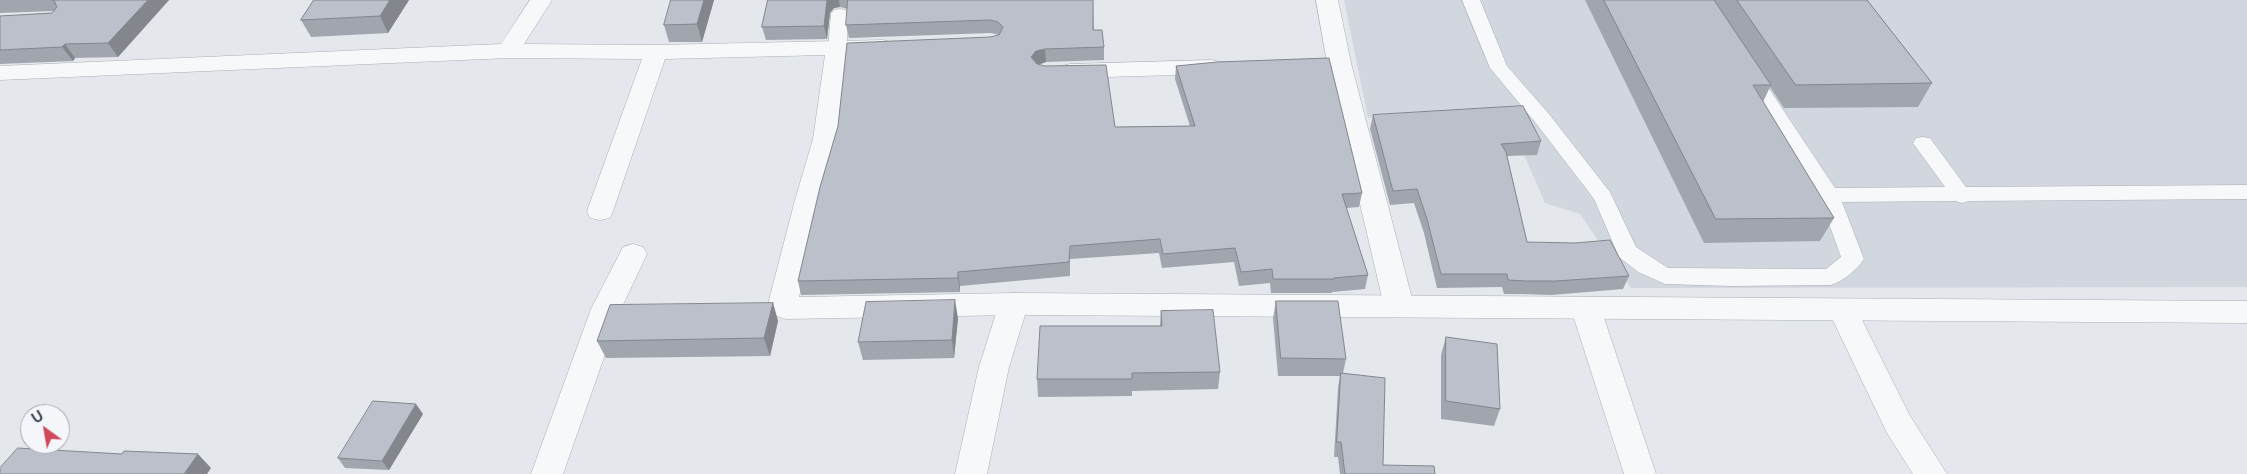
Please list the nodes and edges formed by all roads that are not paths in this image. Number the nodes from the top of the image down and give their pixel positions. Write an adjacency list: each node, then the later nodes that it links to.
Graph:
1 (541, 0): 7 (street)
2 (1327, 0): 20 (street)
3 (1471, 0): 15 (lane)
4 (840, 14): 6 (lane)
5 (905, 46): 6 (street)
6 (837, 49): 8 (street); 19 (street)
7 (508, 51): 8 (street); 12 (street)
8 (656, 52): 17 (street)
9 (1738, 57): 15 (lane)
10 (1232, 66): 11 (street)
11 (1046, 71)
12 (0, 73)
13 (1923, 143): 16 (lane)
14 (2247, 192): 16 (lane)
15 (1829, 195): 16 (lane)
16 (1962, 196)
17 (600, 211)
18 (633, 254): 24 (street)
19 (1014, 304): 20 (street); 25 (street)
20 (1399, 306): 21 (street)
21 (1586, 309): 22 (street); 26 (street)
22 (1843, 310): 23 (street); 27 (street)
23 (2247, 312)
24 (547, 474)
25 (971, 474)
26 (1640, 474)
27 (1931, 474)

